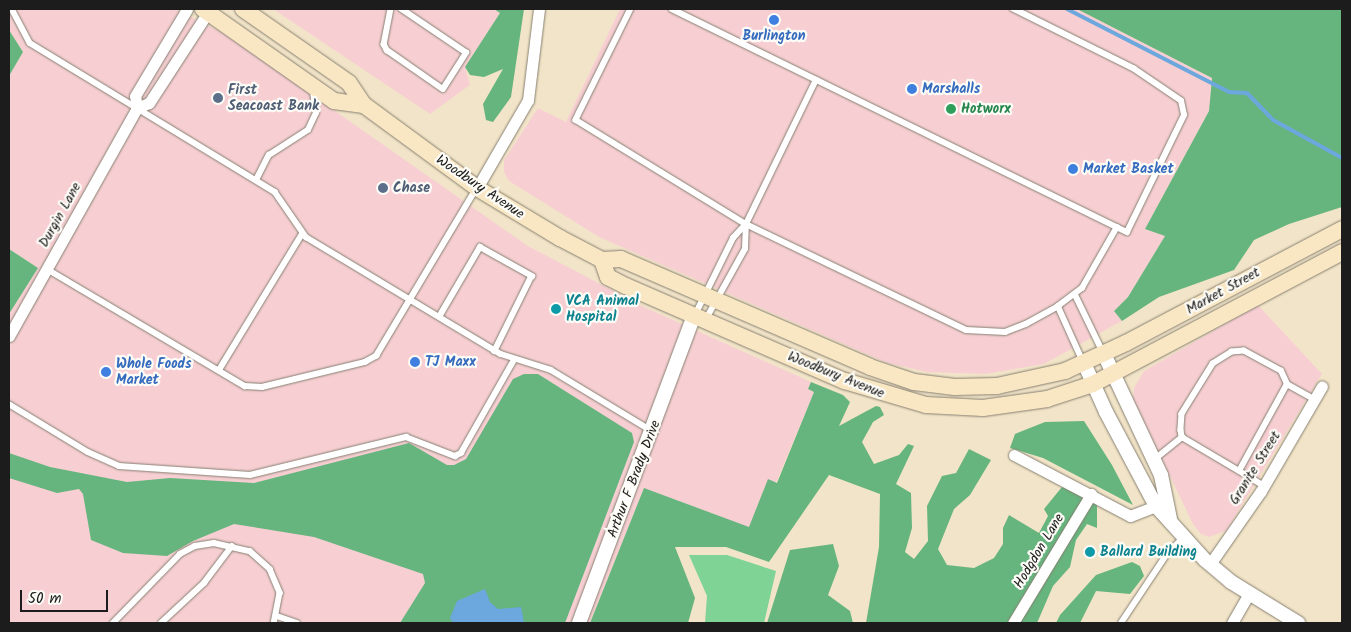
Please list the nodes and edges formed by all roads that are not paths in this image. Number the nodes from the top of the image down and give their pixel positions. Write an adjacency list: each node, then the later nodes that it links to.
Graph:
1 (12, 9): 14 (lane)
2 (187, 9): 14 (street, Durgin Lane)
3 (243, 9): 13 (main road, Woodbury Avenue)
4 (391, 9): 5 (lane)
5 (400, 9)
6 (538, 9): 16 (street)
7 (631, 9): 17 (lane)
8 (672, 9): 11 (lane)
9 (1013, 9): 18 (lane)
10 (207, 10): 12 (main road, Woodbury Avenue); 14 (street, Durgin Lane)
11 (816, 80): 17 (lane); 18 (lane)
12 (311, 84): 13 (main road, Woodbury Avenue); 15 (lane)
13 (364, 105): 16 (main road, Woodbury Avenue)
14 (137, 108): 15 (lane); 23 (street, Durgin Lane)
15 (256, 180): 20 (lane)
16 (477, 188): 22 (main road, Woodbury Avenue); 26 (lane)
17 (746, 224): 25 (lane); 25 (lane); 27 (lane)
18 (1117, 227): 24 (lane)
19 (1342, 229): 32 (main road, Market Street)
20 (302, 234): 26 (lane); 35 (lane)
21 (1342, 252): 36 (main road, Market Street)
22 (602, 260): 25 (main road, Woodbury Avenue); 29 (main road, Woodbury Avenue)
23 (47, 269): 30 (street, Durgin Lane); 35 (lane)
24 (1075, 294): 27 (lane); 32 (lane)
25 (710, 299): 29 (lane); 29 (lane); 34 (main road, Woodbury Avenue)
26 (410, 300): 28 (lane); 35 (lane)
27 (1058, 306): 34 (lane)
28 (439, 317): 31 (lane); 31 (lane)
29 (700, 318): 37 (main road, Woodbury Avenue); 42 (street, Arthur F Brady Drive)
30 (9, 336)
31 (496, 350): 33 (lane)
32 (1104, 354): 34 (main road, Woodbury Avenue); 36 (street)
33 (514, 360): 41 (lane); 42 (lane)
34 (1084, 363): 37 (street)
35 (219, 370)
36 (1114, 375): 37 (main road, Woodbury Avenue); 45 (street)
37 (1093, 384): 49 (street)
38 (1287, 384): 40 (lane); 43 (lane); 46 (lane)
39 (1322, 386): 40 (street, Granite Street)
40 (1314, 399): 47 (street, Granite Street)
41 (9, 404)
42 (652, 431): 60 (street, Arthur F Brady Drive)
43 (1182, 438): 45 (lane); 46 (lane)
44 (1014, 455): 48 (street)
45 (1153, 460): 50 (street)
46 (1239, 471): 47 (lane)
47 (1264, 486): 53 (street, Granite Street)
48 (1091, 494): 49 (street); 61 (street, Hodgdon Lane)
49 (1156, 506): 50 (street)
50 (1170, 519): 51 (street)
51 (1184, 537): 53 (street); 62 (lane)
52 (232, 546): 55 (lane); 56 (lane); 57 (lane)
53 (1210, 564): 54 (street)
54 (1249, 594): 63 (street); 64 (street)
55 (277, 616): 58 (lane); 59 (lane)
56 (113, 623)
57 (161, 623)
58 (274, 623)
59 (297, 623)
60 (579, 623)
61 (1013, 623)
62 (1122, 623)
63 (1232, 623)
64 (1298, 623)

